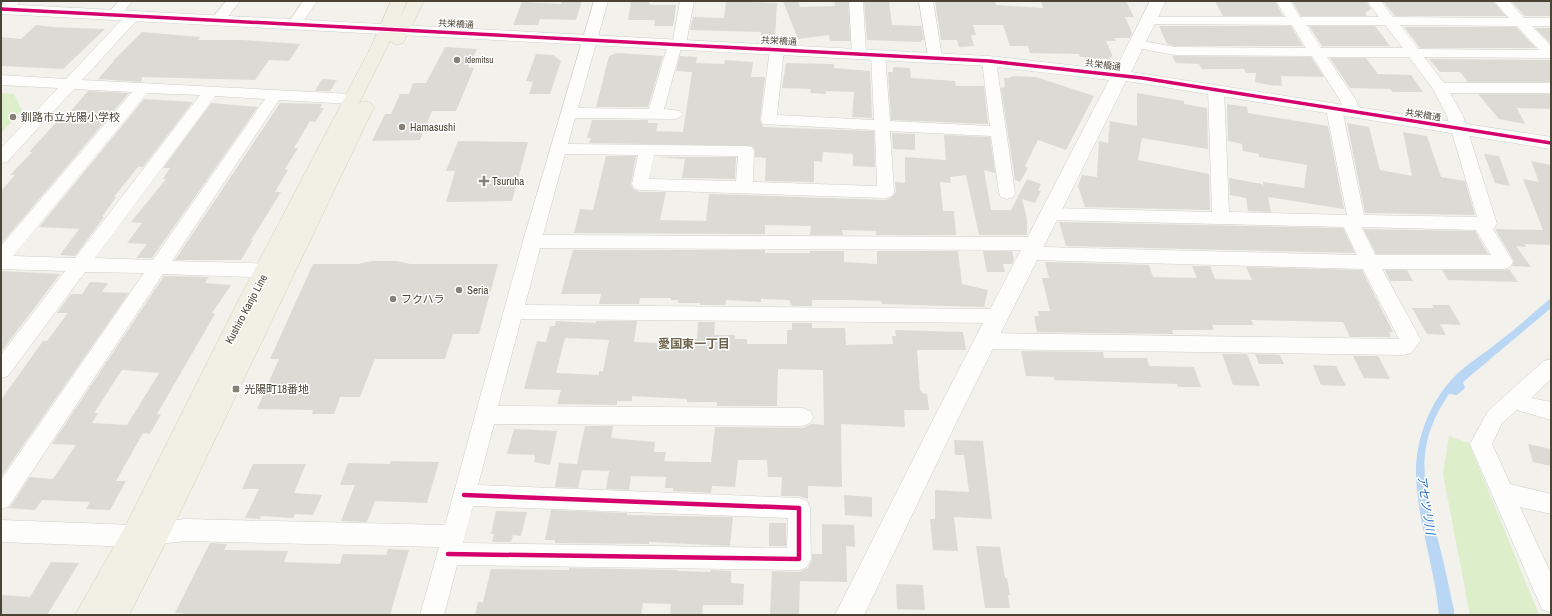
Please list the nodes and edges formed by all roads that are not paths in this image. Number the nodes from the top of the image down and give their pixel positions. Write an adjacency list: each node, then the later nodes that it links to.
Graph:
1 (233, 1): 16 (street)
2 (310, 1): 20 (street)
3 (399, 1): 21 (main road, Kushiro Kanjo Line)
4 (416, 1): 21 (main road, Kushiro Kanjo Line)
5 (601, 1): 22 (street)
6 (687, 1): 23 (street)
7 (856, 1): 27 (street)
8 (926, 1): 31 (street)
9 (1283, 1): 15 (street)
10 (1374, 1): 17 (street)
11 (1501, 1): 18 (street)
12 (6, 6): 13 (street, 共栄橋通)
13 (129, 9): 16 (street, 共栄橋通); 35 (street)
14 (1154, 10): 15 (street); 24 (street)
15 (1297, 20): 17 (street); 26 (street)
16 (217, 21): 20 (street, 共栄橋通)
17 (1389, 21): 18 (street); 28 (street)
18 (1522, 22): 19 (street); 30 (street)
19 (1551, 22)
20 (294, 25): 21 (street, 共栄橋通)
21 (394, 30): 22 (street, 共栄橋通); 42 (main road, Kushiro Kanjo Line); 68 (main road, Kushiro Kanjo Line)
22 (590, 40): 23 (street, 共栄橋通); 45 (street)
23 (677, 44): 25 (street, 共栄橋通); 46 (street)
24 (1137, 44): 26 (street); 33 (street)
25 (777, 49): 27 (street, 共栄橋通); 48 (street)
26 (1318, 52): 28 (street); 44 (street)
27 (858, 53): 29 (street, 共栄橋通)
28 (1414, 53): 30 (street); 37 (street)
29 (878, 54): 31 (street, 共栄橋通); 48 (street)
30 (1551, 54)
31 (935, 57): 32 (street, 共栄橋通)
32 (989, 61): 33 (street, 共栄橋通); 50 (street)
33 (1120, 75): 39 (street, 共栄橋通); 57 (street)
34 (1, 80): 35 (street)
35 (70, 84): 36 (street); 54 (street)
36 (143, 88): 40 (street); 63 (street)
37 (1440, 88): 38 (street); 49 (street)
38 (1551, 88)
39 (1216, 89): 43 (street, 共栄橋通); 58 (street)
40 (211, 91): 41 (street); 66 (street)
41 (275, 95): 42 (street); 67 (street)
42 (352, 99): 68 (main road, Kushiro Kanjo Line)
43 (1334, 109): 44 (street, 共栄橋通); 59 (street)
44 (1352, 112): 49 (street, 共栄橋通)
45 (568, 113): 46 (street); 52 (street)
46 (655, 114): 47 (street)
47 (675, 114)
48 (882, 127): 50 (street); 55 (street)
49 (1458, 128): 51 (street, 共栄橋通); 60 (street)
50 (997, 131): 56 (street)
51 (1551, 143)
52 (558, 149): 53 (street); 61 (street)
53 (647, 150): 55 (street); 55 (street)
54 (1, 158)
55 (744, 188)
56 (1007, 193)
57 (1050, 214): 58 (street); 62 (street)
58 (1221, 218): 59 (street)
59 (1354, 222): 60 (street); 65 (street)
60 (1481, 224): 65 (street)
61 (532, 241): 62 (street); 69 (street)
62 (1033, 248): 65 (street); 70 (street)
63 (1, 258)
64 (1, 262): 66 (street)
65 (1369, 262): 71 (street)
66 (80, 265): 67 (street); 73 (street)
67 (158, 268): 68 (street); 80 (street)
68 (275, 271): 83 (main road, Kushiro Kanjo Line); 84 (main road, Kushiro Kanjo Line)
69 (514, 312): 70 (street); 76 (street)
70 (1000, 316): 71 (street)
71 (987, 341): 90 (street)
72 (1551, 367): 74 (street)
73 (1, 370)
74 (1513, 400): 75 (street); 78 (street)
75 (1551, 411)
76 (486, 415): 77 (street); 79 (street)
77 (803, 417)
78 (1502, 492): 81 (street); 86 (street)
79 (464, 495): 85 (street); 85 (street)
80 (1, 499)
81 (1551, 504)
82 (1, 531): 84 (street)
83 (156, 535): 84 (street); 85 (street); 88 (main road, Kushiro Kanjo Line)
84 (134, 536): 87 (main road, Kushiro Kanjo Line)
85 (451, 545): 89 (street)
86 (1551, 601)
87 (89, 615)
88 (114, 615)
89 (432, 615)
90 (850, 615)

